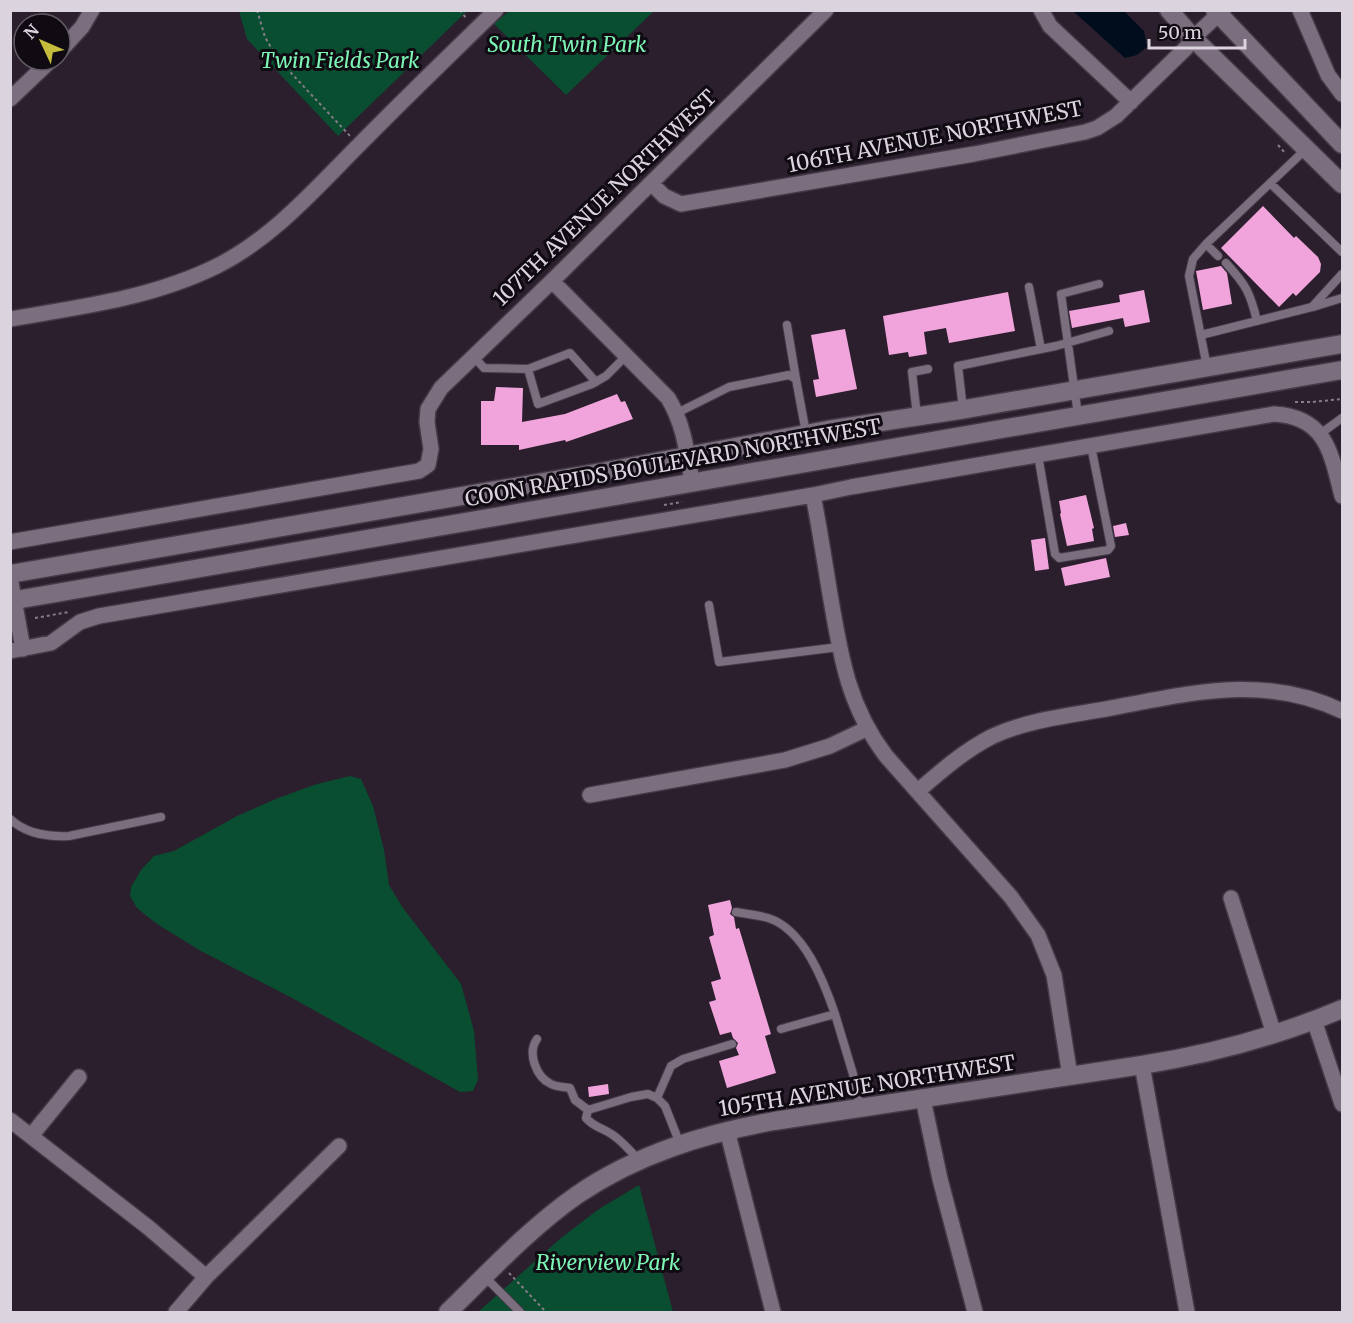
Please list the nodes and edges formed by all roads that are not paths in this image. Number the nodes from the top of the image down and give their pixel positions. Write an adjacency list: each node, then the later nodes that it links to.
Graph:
1 (92, 10): 8 (street)
2 (496, 10): 30 (street)
3 (826, 10): 16 (street, 107TH AVENUE NORTHWEST)
4 (1041, 10): 13 (street)
5 (1168, 10): 9 (main road)
6 (1300, 10): 11 (street)
7 (1219, 12): 9 (street, 106TH AVENUE NORTHWEST); 14 (main road)
8 (72, 38)
9 (1193, 38): 13 (street, 106TH AVENUE NORTHWEST); 15 (main road)
10 (38, 72): 12 (street)
11 (1342, 93)
12 (10, 99)
13 (1131, 102): 16 (street, 106TH AVENUE NORTHWEST)
14 (1342, 144)
15 (1307, 149): 17 (lane); 18 (main road); 19 (main road)
16 (651, 183): 25 (street, 107TH AVENUE NORTHWEST)
17 (1270, 183): 20 (lane); 21 (lane)
18 (1342, 184)
19 (1342, 198)
20 (1206, 244): 22 (lane); 34 (lane)
21 (1342, 252)
22 (1218, 256)
23 (1226, 263): 31 (lane)
24 (1342, 274): 29 (lane)
25 (552, 281): 38 (street, 107TH AVENUE NORTHWEST); 39 (street)
26 (1099, 284): 35 (lane)
27 (1029, 287): 37 (lane)
28 (1342, 298): 29 (lane)
29 (1311, 307): 31 (lane)
30 (10, 320)
31 (1257, 321): 34 (lane)
32 (787, 325): 44 (lane)
33 (1109, 331): 35 (lane)
34 (1201, 335): 40 (lane)
35 (1068, 343): 37 (lane); 46 (lane)
36 (1342, 344): 40 (main road, COON RAPIDS BOULEVARD NORTHWEST)
37 (1041, 349): 47 (lane)
38 (474, 356): 41 (lane); 60 (street, 107TH AVENUE NORTHWEST)
39 (626, 356): 45 (lane); 48 (street)
40 (1207, 367): 46 (main road, COON RAPIDS BOULEVARD NORTHWEST)
41 (528, 369): 45 (lane); 45 (lane)
42 (928, 369): 50 (lane)
43 (1342, 370): 49 (main road, COON RAPIDS BOULEVARD NORTHWEST)
44 (796, 379): 48 (lane); 52 (lane)
45 (596, 382)
46 (1074, 390): 47 (main road, COON RAPIDS BOULEVARD NORTHWEST); 49 (lane)
47 (963, 409): 50 (main road, COON RAPIDS BOULEVARD NORTHWEST)
48 (677, 412): 56 (street)
49 (1078, 415): 57 (main road, COON RAPIDS BOULEVARD NORTHWEST)
50 (917, 416): 52 (main road, COON RAPIDS BOULEVARD NORTHWEST)
51 (1342, 418): 53 (lane)
52 (806, 434): 56 (main road, COON RAPIDS BOULEVARD NORTHWEST)
53 (1320, 434): 54 (street); 59 (street)
54 (1091, 446): 55 (street); 55 (lane)
55 (1038, 455): 58 (street)
56 (687, 456): 57 (street); 61 (main road, COON RAPIDS BOULEVARD NORTHWEST)
57 (692, 482): 62 (main road, COON RAPIDS BOULEVARD NORTHWEST)
58 (813, 495): 64 (street); 65 (street)
59 (1342, 496)
60 (10, 542)
61 (10, 575): 62 (street)
62 (13, 600): 65 (street)
63 (709, 606): 64 (lane)
64 (839, 647): 67 (street)
65 (17, 650)
66 (1342, 711): 68 (street)
67 (868, 728): 68 (street); 69 (street)
68 (918, 791): 82 (street)
69 (590, 795)
70 (161, 817): 71 (lane)
71 (10, 819)
72 (1231, 898): 78 (street)
73 (736, 912): 75 (lane)
74 (1342, 1009): 76 (main road, 105TH AVENUE NORTHWEST)
75 (835, 1014): 77 (lane); 87 (lane)
76 (1314, 1020): 78 (main road, 105TH AVENUE NORTHWEST); 86 (street)
77 (781, 1029)
78 (1274, 1034): 81 (main road, 105TH AVENUE NORTHWEST)
79 (537, 1039): 88 (lane)
80 (732, 1044): 84 (lane)
81 (1142, 1065): 82 (main road, 105TH AVENUE NORTHWEST); 102 (street)
82 (1070, 1076): 85 (main road, 105TH AVENUE NORTHWEST)
83 (79, 1077): 91 (street)
84 (657, 1098): 88 (lane); 92 (lane)
85 (923, 1099): 87 (main road, 105TH AVENUE NORTHWEST); 101 (street)
86 (1342, 1104)
87 (861, 1108): 90 (main road, 105TH AVENUE NORTHWEST)
88 (588, 1110): 94 (lane)
89 (10, 1120): 91 (street)
90 (727, 1130): 92 (main road, 105TH AVENUE NORTHWEST); 100 (street)
91 (31, 1136): 96 (street)
92 (680, 1144): 94 (main road, 105TH AVENUE NORTHWEST)
93 (339, 1146): 96 (street)
94 (638, 1160): 95 (main road, 105TH AVENUE NORTHWEST)
95 (485, 1276): 98 (main road, 105TH AVENUE NORTHWEST); 99 (lane)
96 (206, 1277): 97 (street)
97 (176, 1312)
98 (448, 1312)
99 (520, 1312)
100 (773, 1312)
101 (975, 1312)
102 (1187, 1312)

